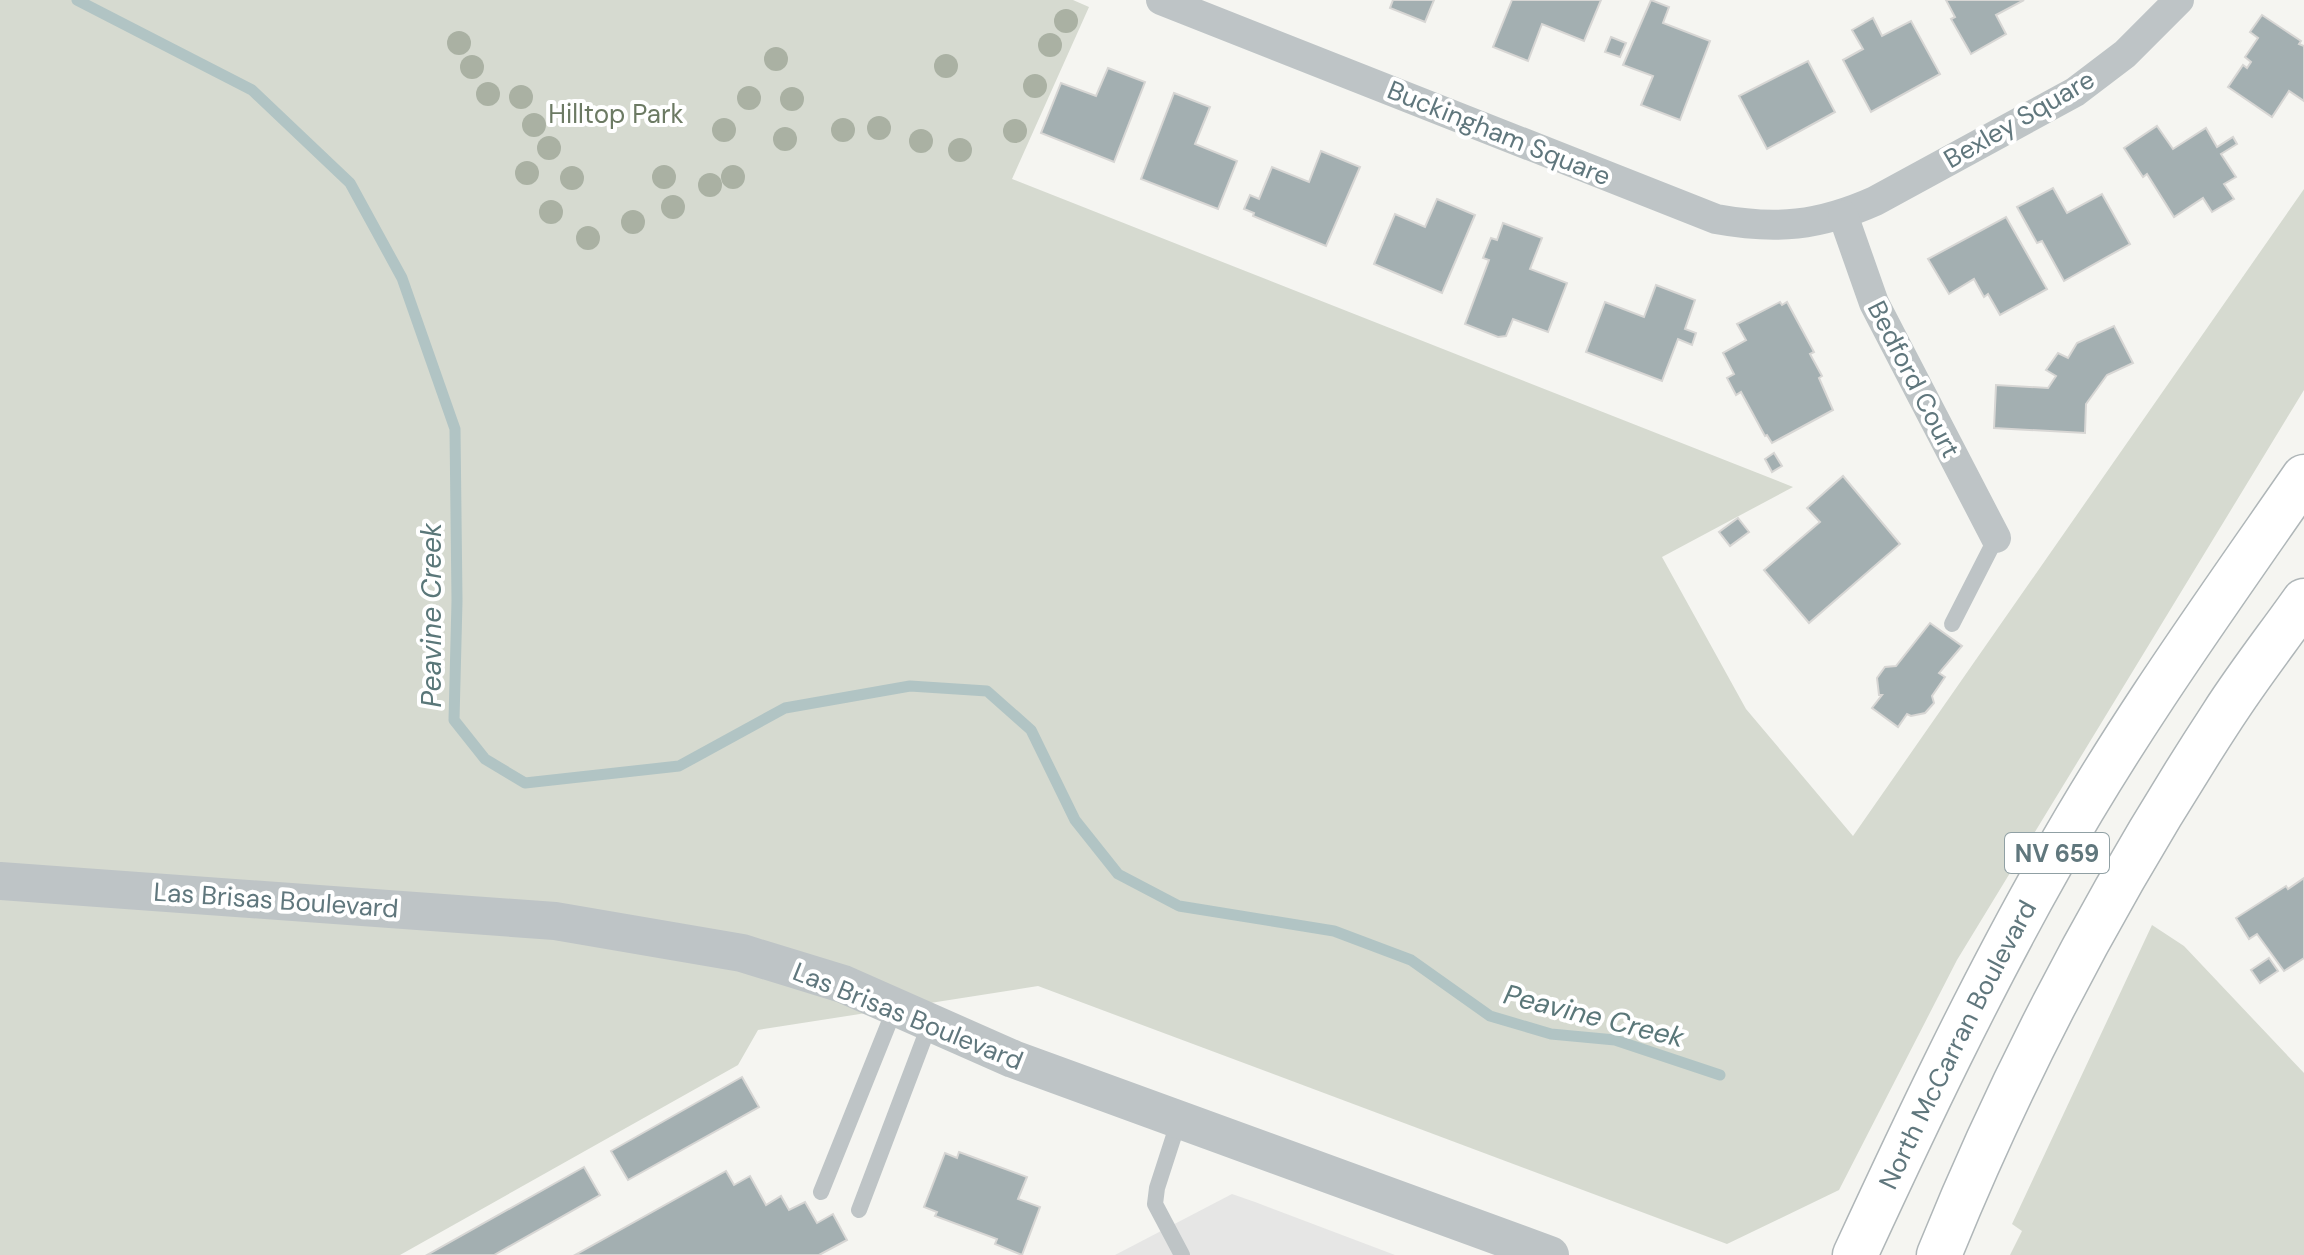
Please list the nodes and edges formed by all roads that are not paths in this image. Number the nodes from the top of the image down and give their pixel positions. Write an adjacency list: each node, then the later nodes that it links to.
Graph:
1 (1161, 0): 3 (street, Buckingham Square)
2 (2177, 1): 3 (street, Bexley Square)
3 (1843, 215): 5 (street, Bedford Court)
4 (2304, 477): 16 (main road, North McCarran Boulevard / NV 659)
5 (1996, 538): 7 (lane)
6 (2304, 601): 17 (main road, NV 659)
7 (1952, 624)
8 (0, 881): 9 (street, Las Brisas Boulevard)
9 (895, 1008): 10 (street, Las Brisas Boulevard); 12 (lane)
10 (930, 1023): 11 (street, Las Brisas Boulevard); 13 (lane)
11 (1179, 1120): 14 (lane); 15 (street, Las Brisas Boulevard)
12 (821, 1192)
13 (859, 1210)
14 (1182, 1255)
15 (1550, 1255)
16 (1855, 1255)
17 (1939, 1255)

